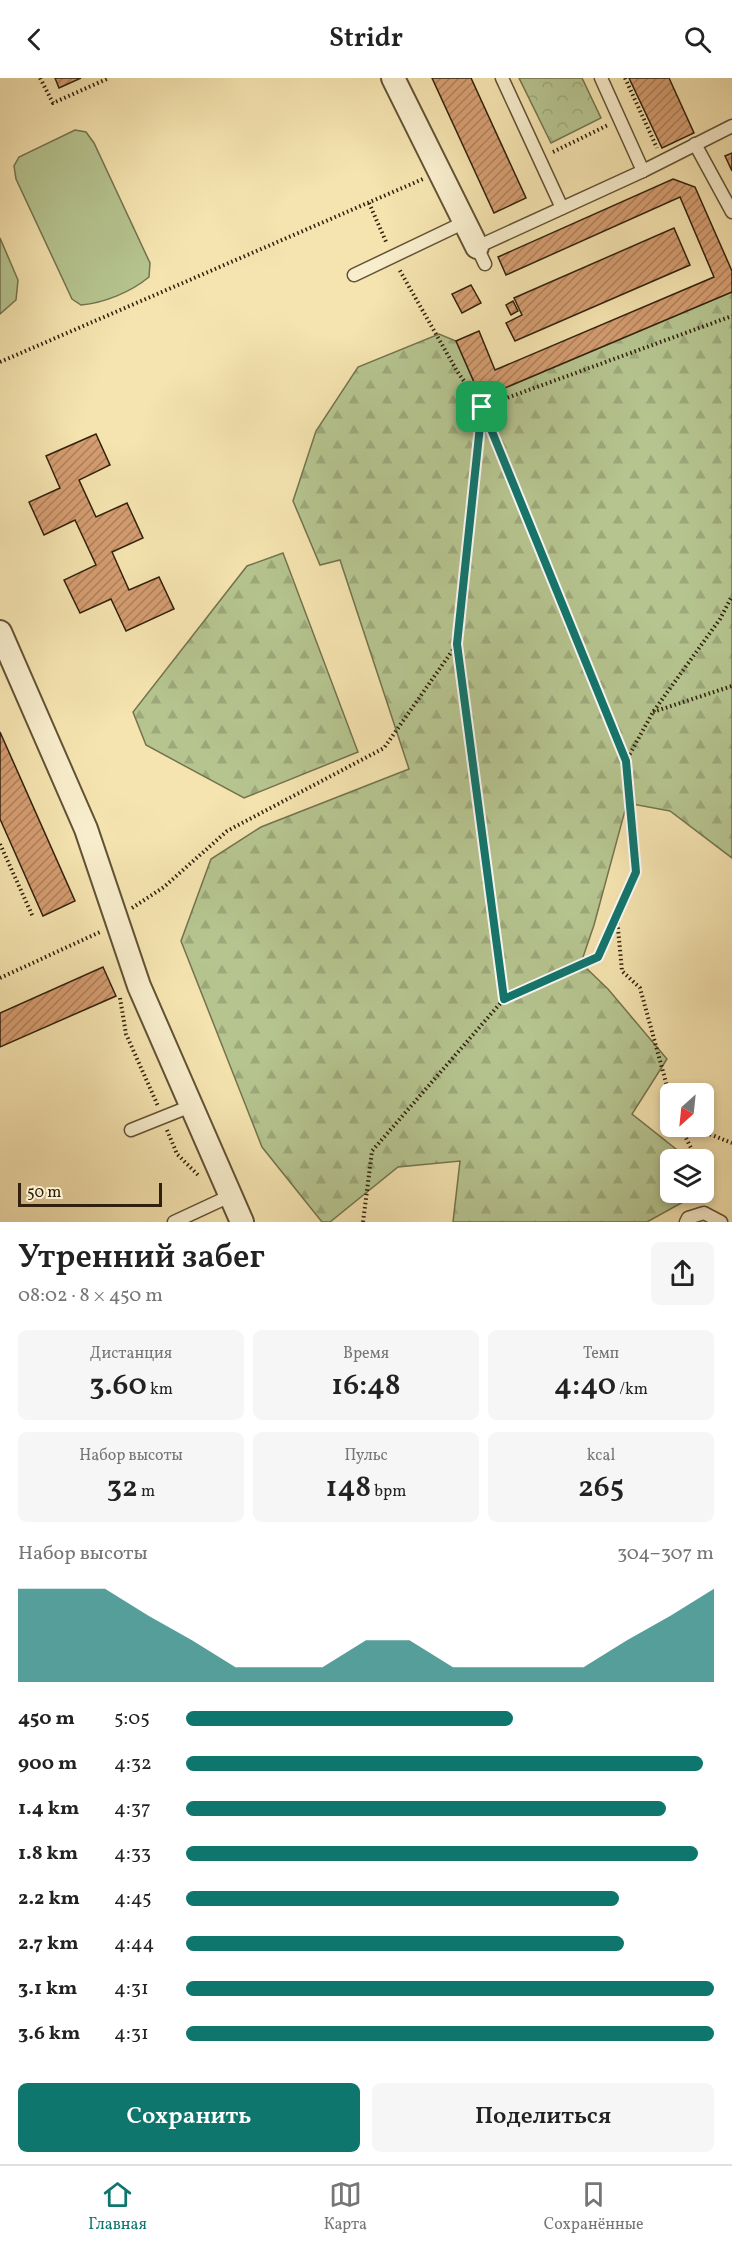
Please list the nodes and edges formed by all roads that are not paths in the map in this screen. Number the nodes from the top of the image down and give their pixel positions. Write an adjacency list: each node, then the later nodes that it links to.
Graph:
1 (393, 78): 9 (street)
2 (502, 78): 7 (lane)
3 (601, 78): 6 (lane)
4 (732, 126): 5 (lane)
5 (695, 144): 6 (lane); 8 (lane)
6 (643, 171): 7 (lane)
7 (562, 208): 10 (lane)
8 (732, 212)
9 (465, 222): 10 (street); 11 (lane)
10 (481, 255)
11 (354, 275)
12 (0, 632): 13 (street)
13 (191, 1106): 14 (lane); 15 (street)
14 (131, 1130)
15 (230, 1196): 16 (lane); 17 (street)
16 (174, 1222)
17 (242, 1222)
18 (686, 1222): 19 (lane)
19 (721, 1222)

